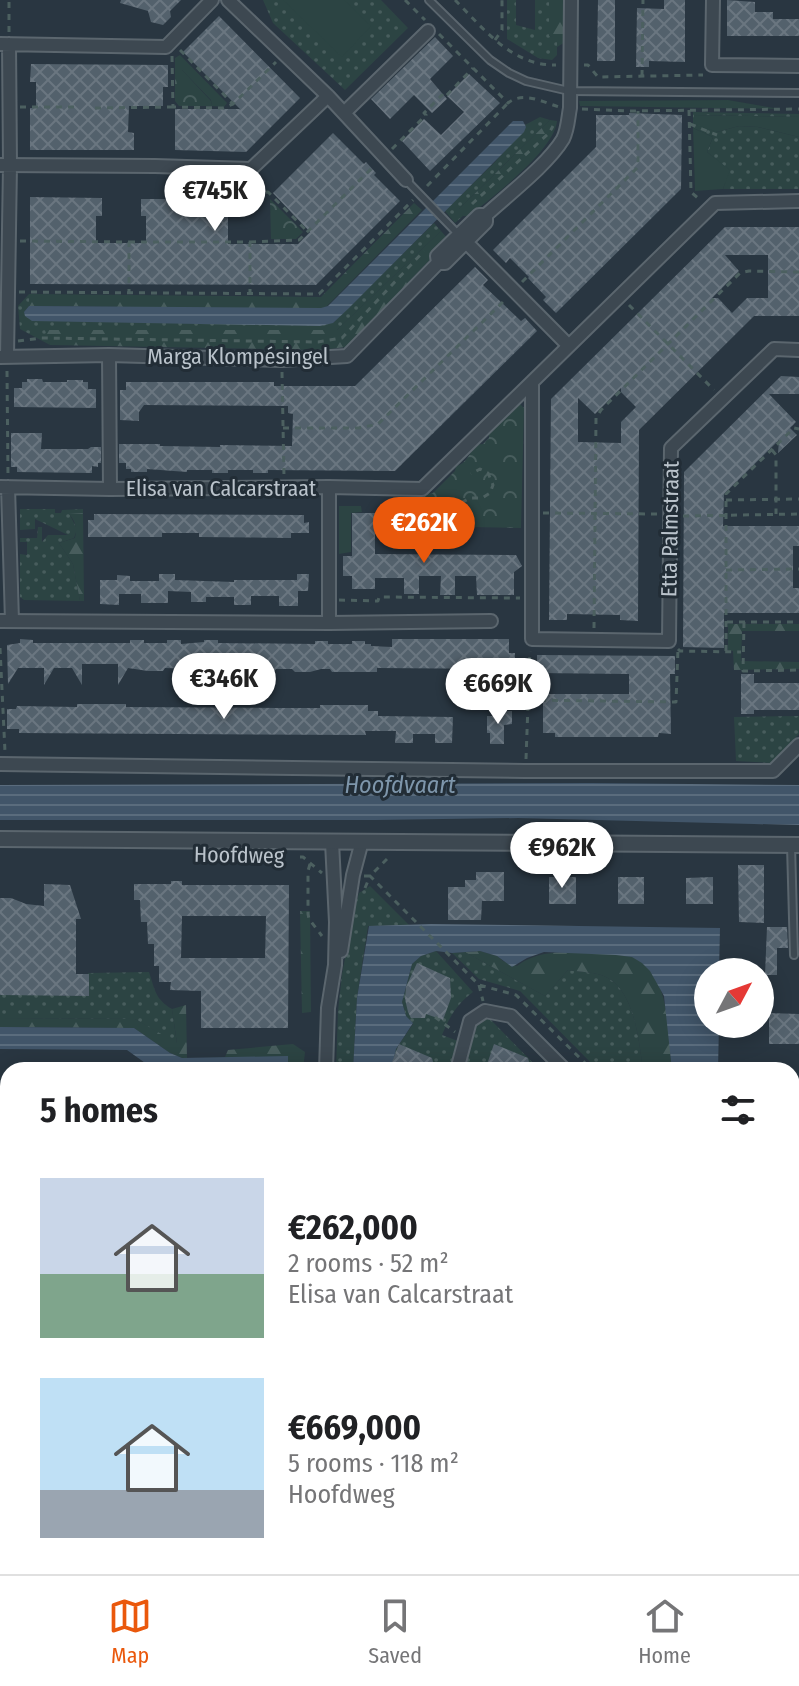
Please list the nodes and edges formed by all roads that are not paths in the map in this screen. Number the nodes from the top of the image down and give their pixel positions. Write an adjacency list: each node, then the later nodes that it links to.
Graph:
1 (212, 0): 7 (street)
2 (228, 0): 11 (street)
3 (429, 0): 9 (lane)
4 (571, 0): 9 (street, Marga Klompésingel)
5 (713, 0): 8 (street)
6 (428, 31): 12 (street)
7 (4, 44): 13 (street)
8 (799, 66)
9 (569, 91): 10 (lane); 16 (street, Marga Klompésingel)
10 (799, 93)
11 (328, 96): 12 (street); 13 (street)
12 (344, 113): 14 (street)
13 (5, 165): 20 (street)
14 (406, 180): 16 (lane)
15 (799, 201): 17 (street)
16 (455, 230): 17 (street); 19 (street, Marga Klompésingel)
17 (568, 345): 21 (street)
18 (799, 350): 21 (street, Etta Palmstraat)
19 (109, 355): 20 (street, Marga Klompésingel); 24 (street, Elisa van Calcarstraat)
20 (4, 357)
21 (532, 382): 23 (street)
22 (4, 487): 24 (street); 25 (street)
23 (329, 487): 24 (street, Elisa van Calcarstraat); 27 (street, Elisa van Calcarstraat)
24 (110, 489)
25 (6, 621): 27 (street)
26 (491, 621): 27 (street)
27 (329, 623)
28 (799, 745): 29 (street)
29 (2, 764)
30 (0, 839): 32 (street, Hoofdweg)
31 (362, 841): 32 (street, Hoofdweg); 33 (street, Hoofdweg); 35 (street)
32 (332, 842): 35 (street)
33 (795, 845): 34 (lane)
34 (794, 955)
35 (335, 958): 36 (street)
36 (326, 1062)
37 (459, 1062): 38 (street)
38 (557, 1062)

